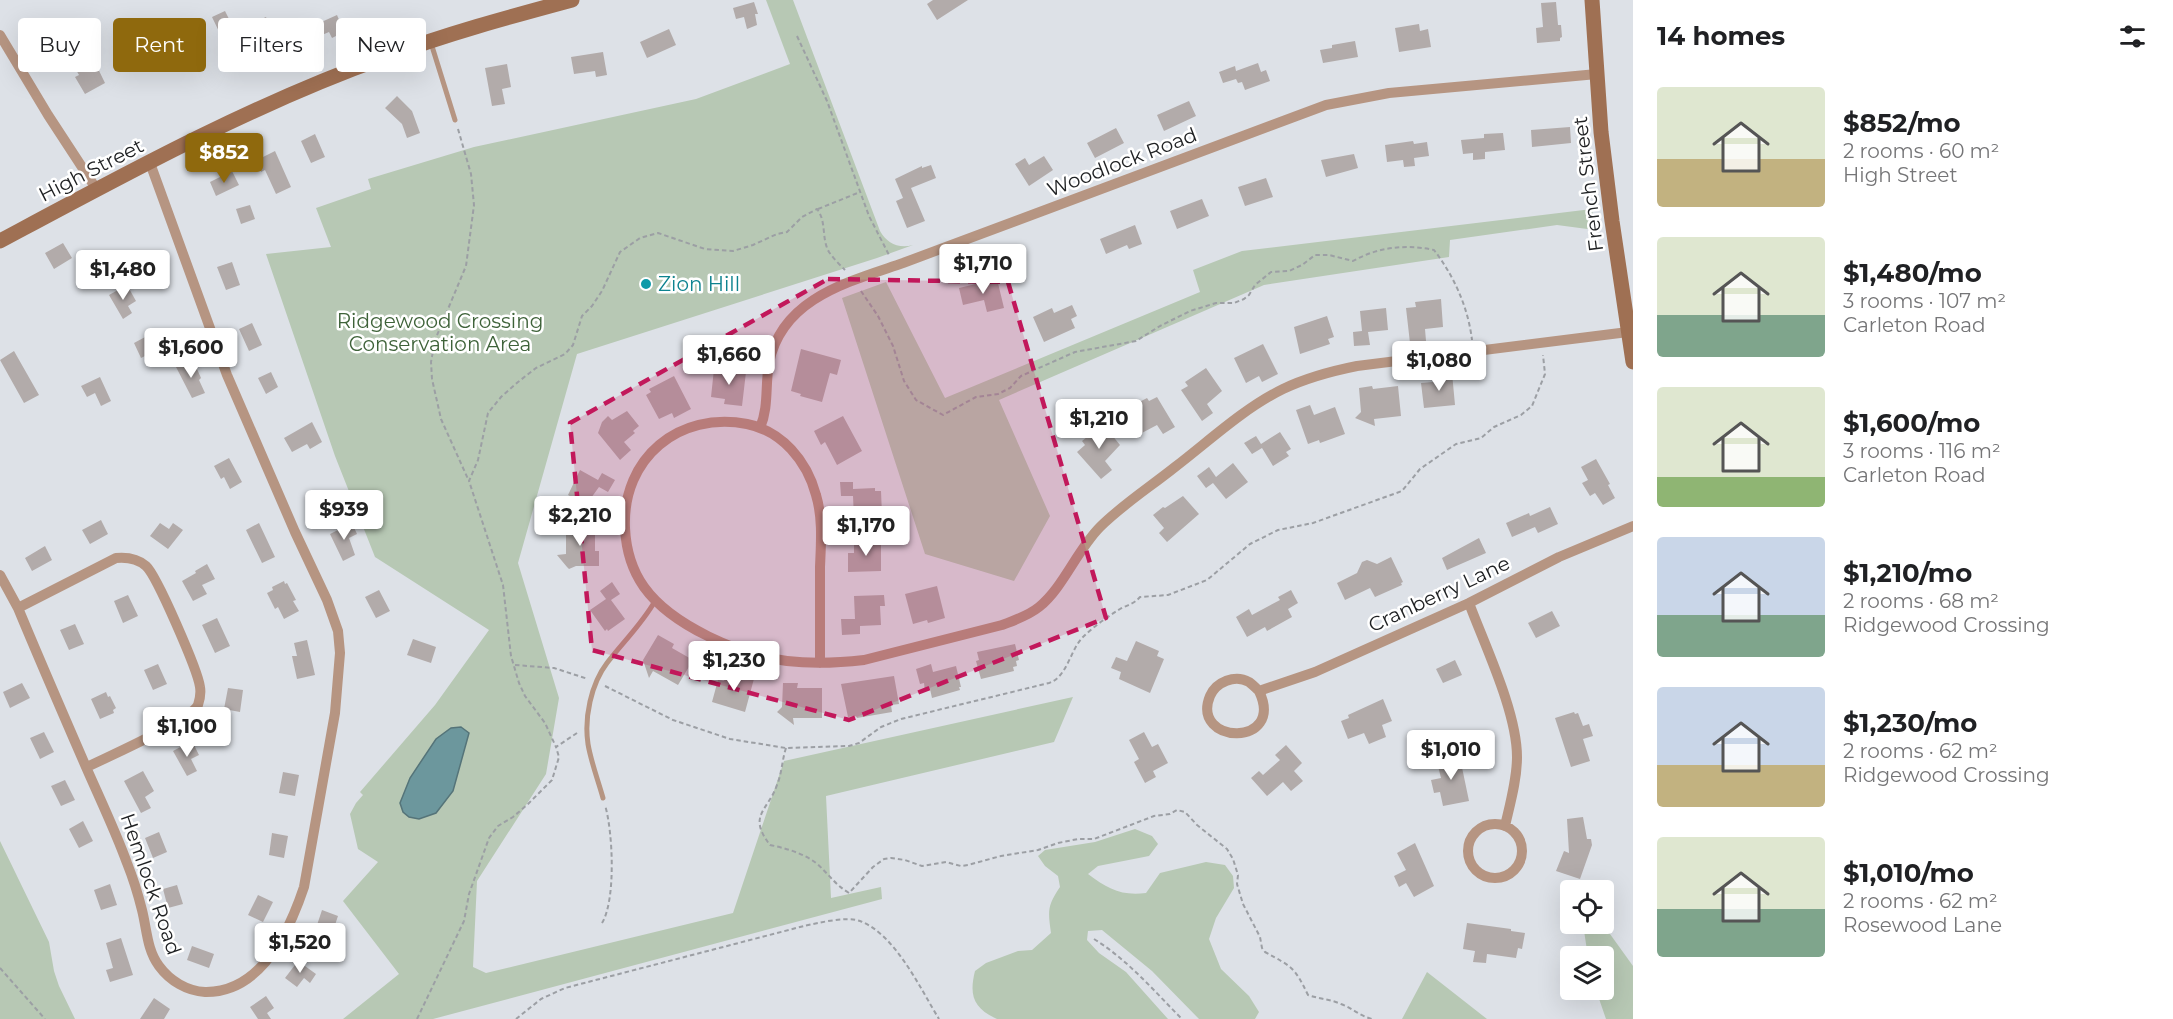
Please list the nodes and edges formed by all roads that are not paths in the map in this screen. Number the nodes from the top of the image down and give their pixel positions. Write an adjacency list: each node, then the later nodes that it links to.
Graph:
1 (570, 0): 4 (main road, High Street)
2 (1592, 0): 5 (main road, French Street)
3 (0, 35): 8 (street)
4 (430, 41): 6 (lane); 7 (main road, High Street)
5 (1597, 74): 10 (main road, French Street); 12 (street, Woodlock Road)
6 (455, 120)
7 (150, 163): 8 (main road, High Street); 20 (street, Hemlock Road)
8 (97, 190): 9 (main road, High Street)
9 (0, 241)
10 (1628, 332): 11 (main road, French Street); 18 (street)
11 (1633, 362)
12 (760, 428): 15 (street); 18 (street)
13 (1633, 526): 16 (street, Cranberry Lane)
14 (0, 574): 17 (street, Hemlock Road)
15 (655, 601): 18 (street); 21 (lane)
16 (1469, 603): 19 (street, Cranberry Lane); 22 (street)
17 (18, 608): 20 (street, Hemlock Road); 20 (street)
18 (820, 663)
19 (1259, 691): 19 (street)
20 (87, 767)
21 (603, 798)
22 (1505, 826): 22 (street)

